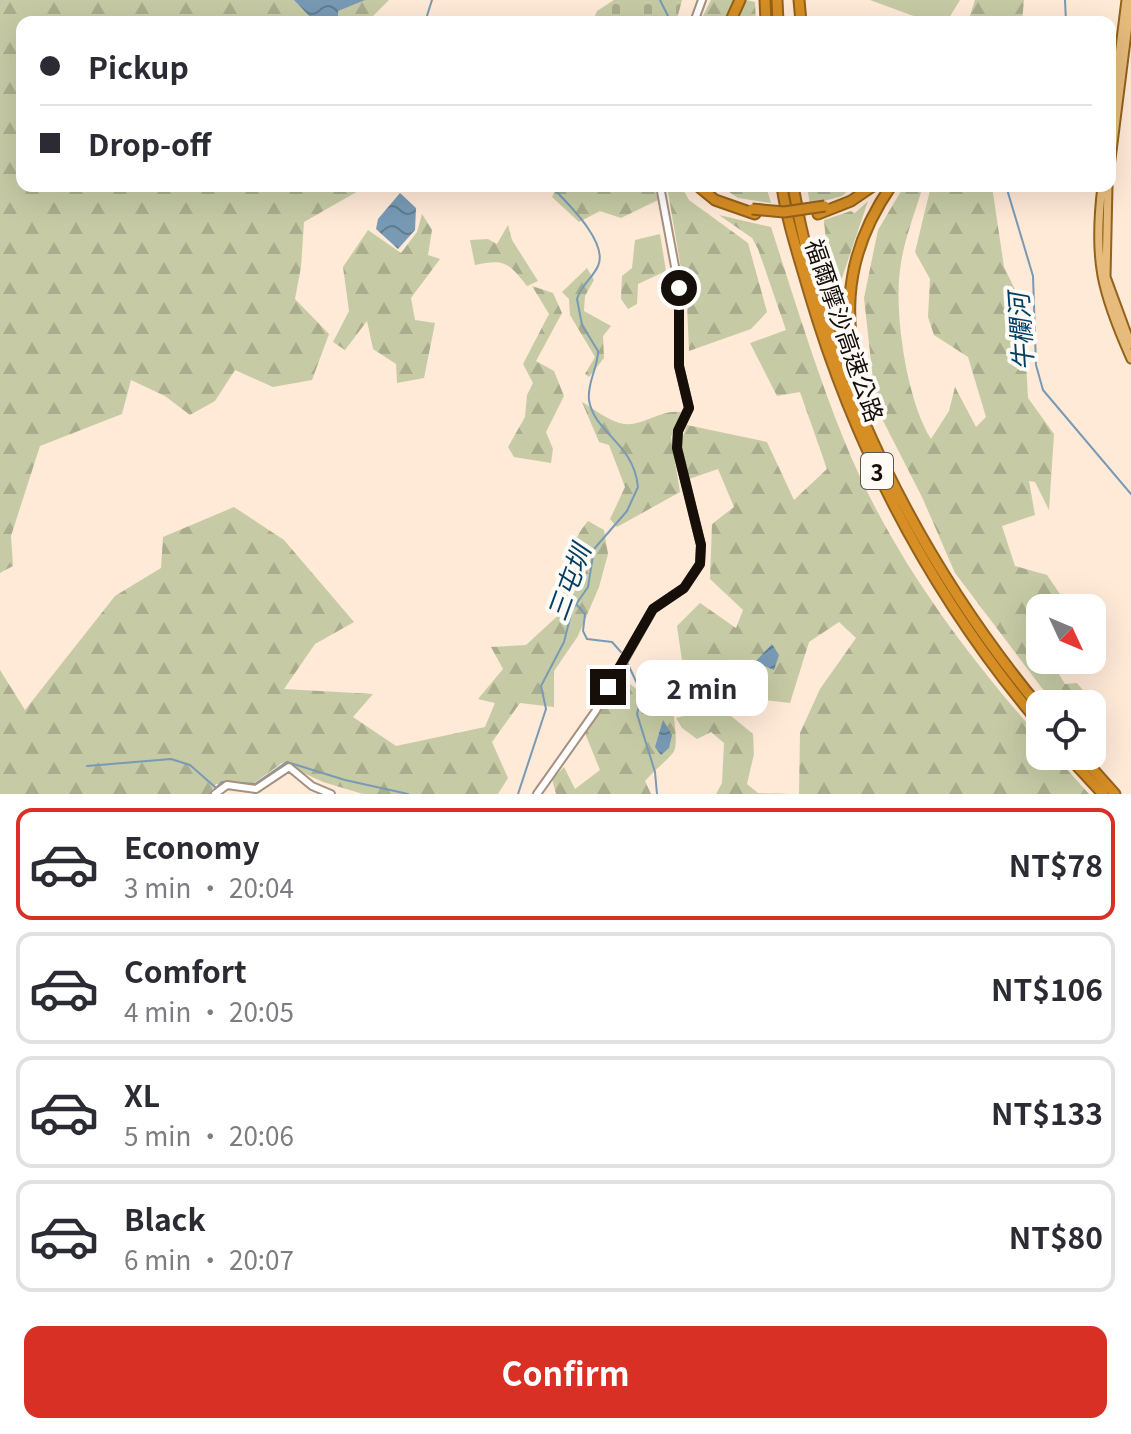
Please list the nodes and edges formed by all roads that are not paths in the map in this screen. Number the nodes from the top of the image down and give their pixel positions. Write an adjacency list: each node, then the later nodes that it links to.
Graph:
1 (1128, 1): 2 (main road)
2 (1123, 28): 3 (main road); 4 (main road)
3 (1116, 81)
4 (1116, 103)
5 (661, 192): 28 (street)
6 (705, 192): 17 (highway)
7 (714, 192): 17 (highway)
8 (777, 192): 18 (highway)
9 (783, 192): 18 (highway, 福爾摩沙高速公路 / 3)
10 (794, 192): 21 (highway, 福爾摩沙高速公路 / 3)
11 (854, 192): 16 (highway)
12 (864, 192): 16 (highway)
13 (888, 192): 21 (highway)
14 (1104, 192): 20 (main road)
15 (1105, 192): 19 (main road)
16 (822, 210): 17 (highway, bridge)
17 (754, 212)
18 (787, 220): 23 (highway, 福爾摩沙高速公路 / 3)
19 (1131, 345)
20 (1131, 359)
21 (877, 449): 22 (highway, 福爾摩沙高速公路 / 3)
22 (1027, 690)
23 (1026, 706)
24 (1081, 770): 29 (highway)
25 (1094, 770): 30 (highway)
26 (215, 794): 27 (street)
27 (331, 794)
28 (537, 794)
29 (1103, 794)
30 (1115, 794)

